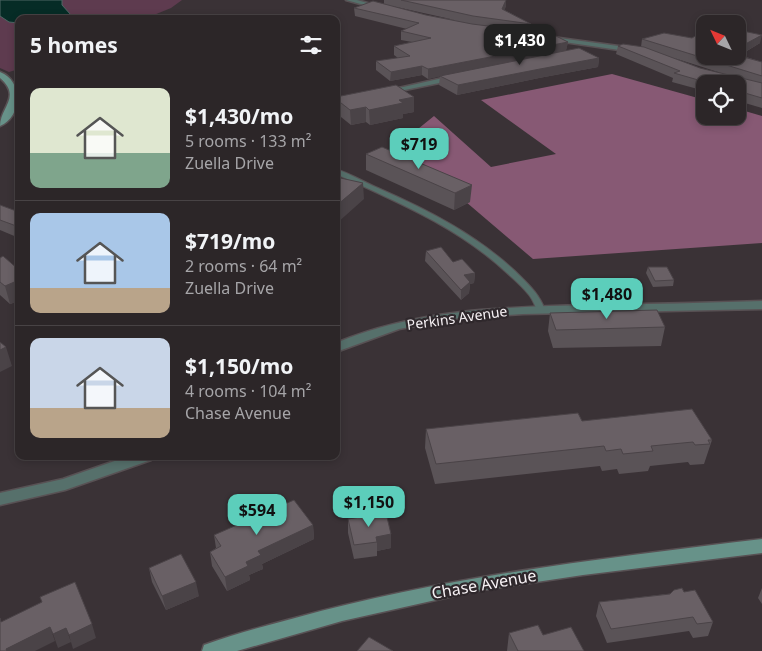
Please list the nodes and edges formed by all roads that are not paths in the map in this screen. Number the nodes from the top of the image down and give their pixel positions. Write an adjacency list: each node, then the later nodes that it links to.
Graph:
1 (349, 0): 2 (street)
2 (391, 10)
3 (539, 38): 4 (street)
4 (606, 47): 5 (street); 6 (street)
5 (644, 52)
6 (578, 53)
7 (0, 74): 10 (main road)
8 (464, 75): 9 (street)
9 (374, 94)
10 (0, 123)
11 (340, 172): 13 (lane)
12 (762, 305): 13 (street, Perkins Avenue)
13 (541, 310): 14 (street, Perkins Avenue)
14 (340, 346)
15 (134, 460): 16 (street)
16 (0, 499)
17 (762, 546): 18 (main road, Chase Avenue)
18 (212, 651)

